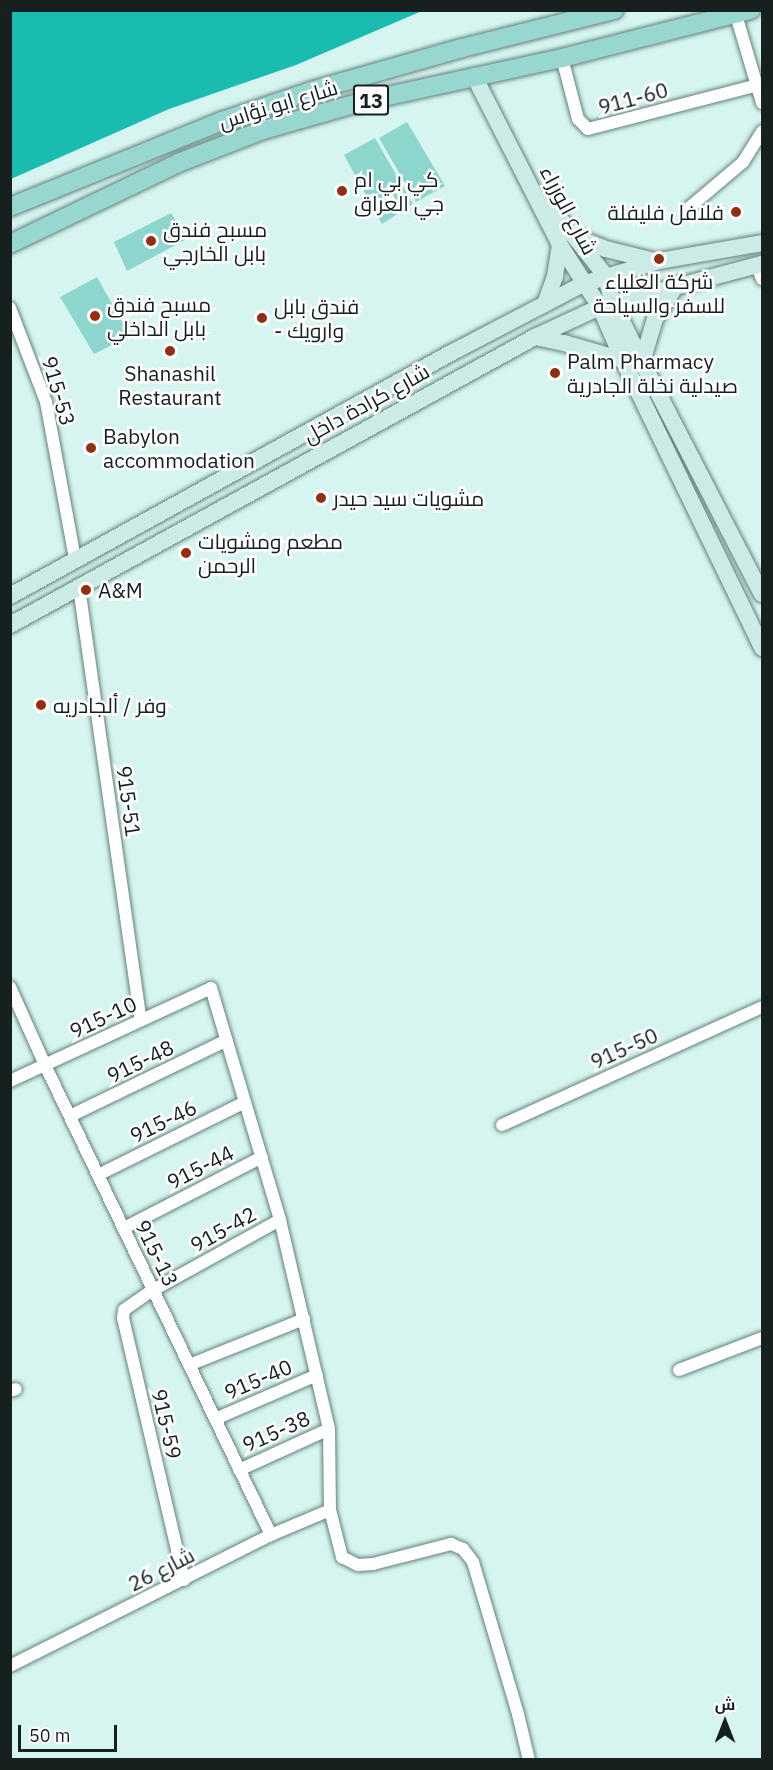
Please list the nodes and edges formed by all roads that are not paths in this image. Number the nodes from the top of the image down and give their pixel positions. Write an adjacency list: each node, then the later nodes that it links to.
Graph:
1 (614, 10): 8 (main road, شارع ابو نؤاس / 13)
2 (743, 13): 3 (main road, شارع ابو نؤاس / 13); 5 (street)
3 (562, 58): 4 (main road, شارع ابو نؤاس / 13); 5 (street, 911-60)
4 (474, 76): 10 (main road, شارع الوزراء); 12 (main road, شارع ابو نؤاس / 13)
5 (759, 85): 6 (street)
6 (762, 103)
7 (762, 132): 9 (street)
8 (10, 207)
9 (690, 207)
10 (566, 240): 13 (main road); 15 (main road, شارع الوزراء); 16 (main road, شارع الوزراء); 18 (main road)
11 (762, 243): 13 (main road, شارع كرادة داخل)
12 (10, 244)
13 (658, 261): 15 (main road, شارع كرادة داخل)
14 (760, 270): 17 (main road, شارع كرادة داخل)
15 (605, 275): 16 (main road, شارع كرادة داخل); 19 (main road, شارع الوزراء)
16 (583, 284): 18 (main road, شارع كرادة داخل); 19 (main road, شارع الوزراء)
17 (676, 285): 19 (main road, شارع كرادة داخل); 23 (main road)
18 (545, 304): 24 (main road, شارع كرادة داخل)
19 (607, 305): 21 (main road, شارع كرادة داخل); 22 (main road, شارع الوزراء); 23 (main road, شارع الوزراء)
20 (10, 308): 24 (street, 915-53)
21 (535, 338): 22 (main road); 25 (main road, شارع كرادة داخل)
22 (623, 360): 29 (main road, شارع الوزراء)
23 (642, 362): 26 (main road, شارع الوزراء)
24 (75, 558): 27 (main road, شارع كرادة داخل)
25 (79, 587): 28 (main road, شارع كرادة داخل); 32 (street, 915-51)
26 (762, 594)
27 (10, 596)
28 (10, 625)
29 (762, 648)
30 (10, 987): 34 (street, 915-13)
31 (762, 1007): 38 (street, 915-50)
32 (141, 1020): 33 (street, 915-10); 34 (street, 915-10)
33 (227, 1040): 36 (street); 37 (street, 915-48)
34 (45, 1065): 35 (street, 915-10); 37 (street, 915-13)
35 (10, 1081)
36 (245, 1102): 39 (street); 40 (street, 915-46)
37 (70, 1116): 40 (street, 915-13)
38 (502, 1125)
39 (262, 1158): 41 (street); 42 (street, 915-44)
40 (98, 1175): 42 (street, 915-13)
41 (280, 1220): 43 (street, 915-42); 44 (street)
42 (123, 1228): 43 (street, 915-13)
43 (153, 1290): 46 (street, 915-13); 54 (street, 915-59)
44 (304, 1319): 46 (street); 48 (street)
45 (762, 1338): 47 (street)
46 (189, 1365): 49 (street, 915-13)
47 (679, 1370)
48 (317, 1375): 49 (street, 915-40); 50 (street)
49 (215, 1419): 51 (street, 915-13)
50 (329, 1429): 51 (street, 915-38); 52 (street)
51 (239, 1470): 53 (street, 915-13)
52 (330, 1510): 53 (street, شارع 26); 56 (street)
53 (271, 1535): 54 (street, شارع 26)
54 (184, 1580): 55 (street, شارع 26)
55 (10, 1666)
56 (529, 1760)

